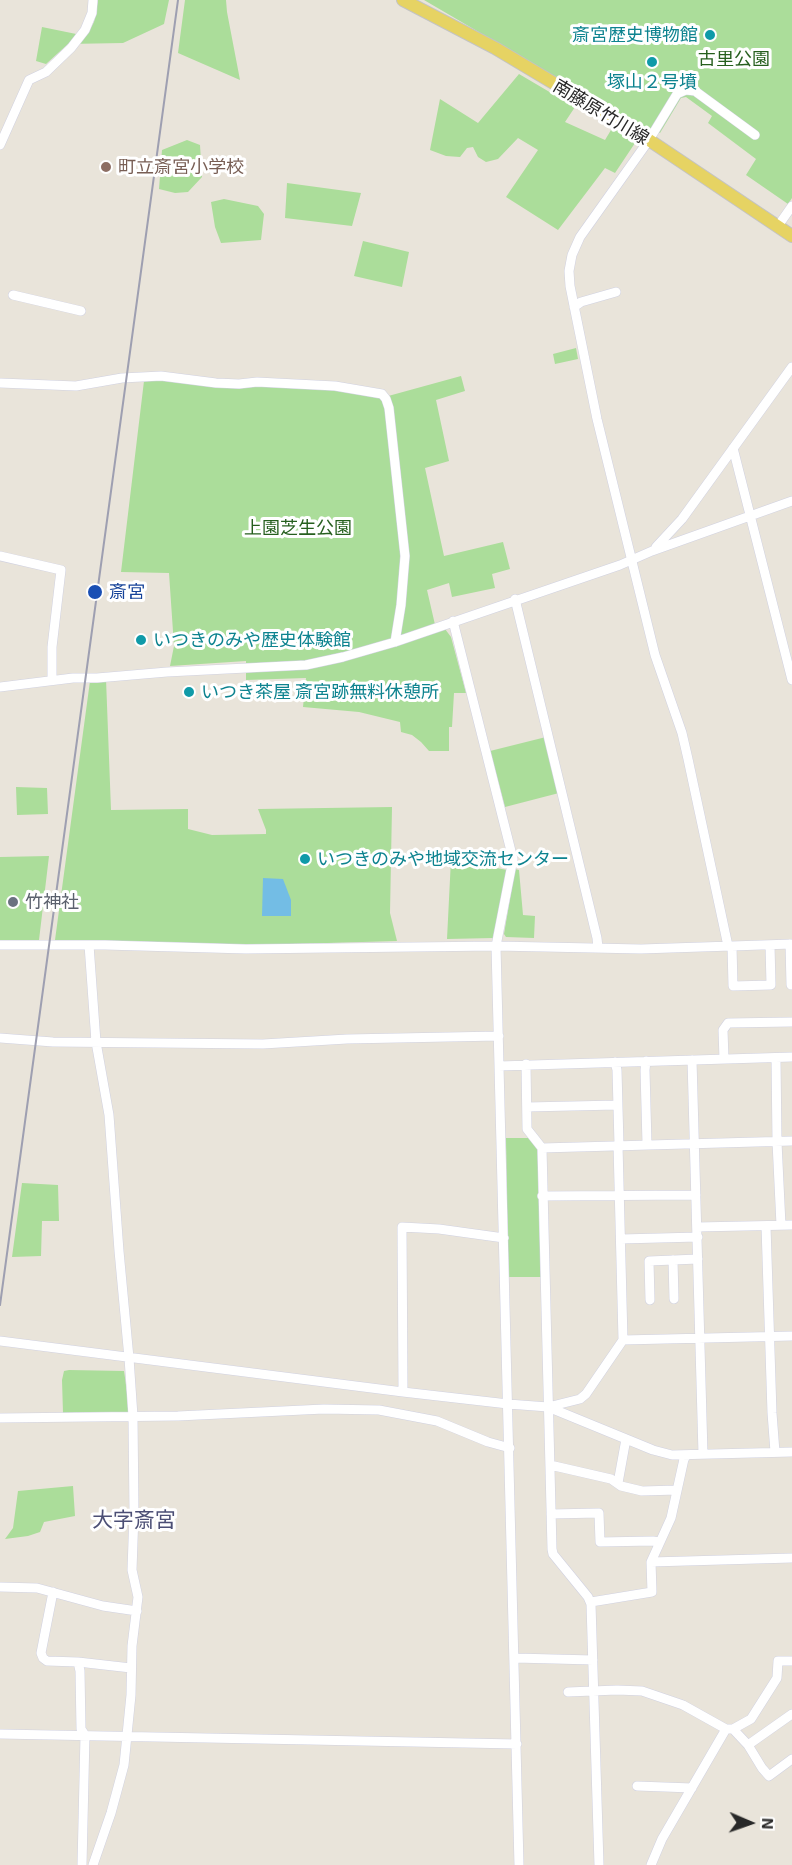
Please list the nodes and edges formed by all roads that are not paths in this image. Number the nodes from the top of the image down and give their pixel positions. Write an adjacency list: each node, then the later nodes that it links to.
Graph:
1 (93, 0): 5 (street)
2 (403, 0): 4 (main road, 南藤原竹川線)
3 (755, 135): 4 (street)
4 (649, 140): 7 (main road, 南藤原竹川線); 11 (street)
5 (0, 145)
6 (792, 206): 7 (street)
7 (778, 226): 8 (main road, 南藤原竹川線)
8 (792, 236)
9 (616, 292): 11 (street)
10 (13, 295): 12 (street)
11 (574, 307): 20 (street)
12 (81, 311)
13 (792, 367): 15 (street)
14 (0, 383): 23 (street)
15 (734, 448): 17 (street); 18 (street)
16 (792, 501): 17 (street)
17 (751, 515): 18 (street); 24 (street)
18 (652, 551): 20 (street)
19 (0, 556): 25 (street)
20 (631, 559): 21 (street); 32 (street)
21 (515, 599): 22 (street); 33 (street)
22 (453, 621): 23 (street); 31 (street)
23 (394, 642): 25 (street)
24 (792, 680)
25 (52, 681): 26 (street)
26 (0, 687)
27 (791, 944): 30 (street); 34 (street)
28 (0, 945): 29 (street)
29 (89, 945): 31 (street); 38 (street)
30 (770, 945): 32 (street); 32 (street)
31 (496, 946): 33 (street); 36 (street)
32 (730, 946): 33 (street)
33 (598, 948)
34 (791, 985)
35 (792, 1022): 41 (street)
36 (499, 1036): 38 (street); 46 (street)
37 (0, 1038): 38 (street)
38 (96, 1042): 73 (street)
39 (792, 1057): 40 (street)
40 (776, 1058): 41 (street); 50 (street)
41 (724, 1059): 42 (street)
42 (693, 1060): 43 (street); 51 (street)
43 (646, 1061): 44 (street); 52 (street)
44 (615, 1062): 45 (street); 47 (street)
45 (526, 1064): 46 (street); 48 (street)
46 (499, 1066): 62 (street)
47 (617, 1105): 48 (street); 53 (street)
48 (527, 1107): 54 (street)
49 (792, 1141): 50 (street)
50 (777, 1142): 51 (street); 58 (street)
51 (694, 1143): 52 (street); 56 (street)
52 (647, 1144): 53 (street)
53 (618, 1145): 54 (street); 55 (street)
54 (542, 1148): 57 (street)
55 (619, 1195): 56 (street); 57 (street); 63 (street)
56 (696, 1195): 61 (street)
57 (542, 1196): 76 (street)
58 (781, 1225): 59 (street); 60 (street)
59 (792, 1225)
60 (766, 1226): 61 (street); 68 (street)
61 (697, 1232): 63 (street); 64 (street)
62 (504, 1238): 74 (street); 75 (street)
63 (621, 1239): 71 (street)
64 (698, 1259): 65 (street); 70 (street)
65 (673, 1260): 66 (street); 67 (street)
66 (674, 1299)
67 (650, 1300)
68 (769, 1336): 69 (street); 70 (street); 81 (street)
69 (792, 1336)
70 (699, 1338): 71 (street); 83 (street)
71 (623, 1340): 76 (street)
72 (0, 1341): 73 (street)
73 (129, 1358): 74 (street); 77 (street)
74 (403, 1392): 75 (street)
75 (508, 1404): 76 (street); 80 (street)
76 (548, 1407): 79 (street); 85 (street)
77 (133, 1416): 78 (street); 80 (street); 95 (street)
78 (0, 1418)
79 (626, 1439): 84 (street); 86 (street)
80 (510, 1448): 96 (street)
81 (775, 1452): 82 (street); 83 (street)
82 (792, 1452)
83 (703, 1454): 84 (street)
84 (687, 1455): 87 (street)
85 (550, 1465): 86 (street); 88 (street)
86 (618, 1483): 87 (street)
87 (677, 1490): 89 (street)
88 (551, 1514): 89 (street); 94 (street)
89 (660, 1542): 91 (street)
90 (792, 1558): 91 (street)
91 (651, 1562): 94 (street)
92 (0, 1587): 93 (street)
93 (53, 1593): 95 (street); 99 (street)
94 (591, 1602): 97 (street)
95 (137, 1611): 100 (street)
96 (515, 1658): 97 (street); 108 (street)
97 (593, 1660): 101 (street)
98 (792, 1660): 104 (street)
99 (78, 1662): 100 (street); 106 (street)
100 (131, 1668): 107 (street)
101 (594, 1691): 102 (street); 104 (street); 116 (street)
102 (568, 1692)
103 (792, 1714): 109 (street)
104 (729, 1729): 109 (street); 112 (street)
105 (0, 1734): 106 (street)
106 (85, 1735): 107 (street); 113 (street)
107 (126, 1736): 108 (street); 114 (street)
108 (517, 1744): 115 (street)
109 (748, 1745): 110 (street)
110 (790, 1765)
111 (637, 1786): 112 (street)
112 (692, 1788): 117 (street)
113 (82, 1865)
114 (93, 1865)
115 (519, 1865)
116 (599, 1865)
117 (651, 1865)

